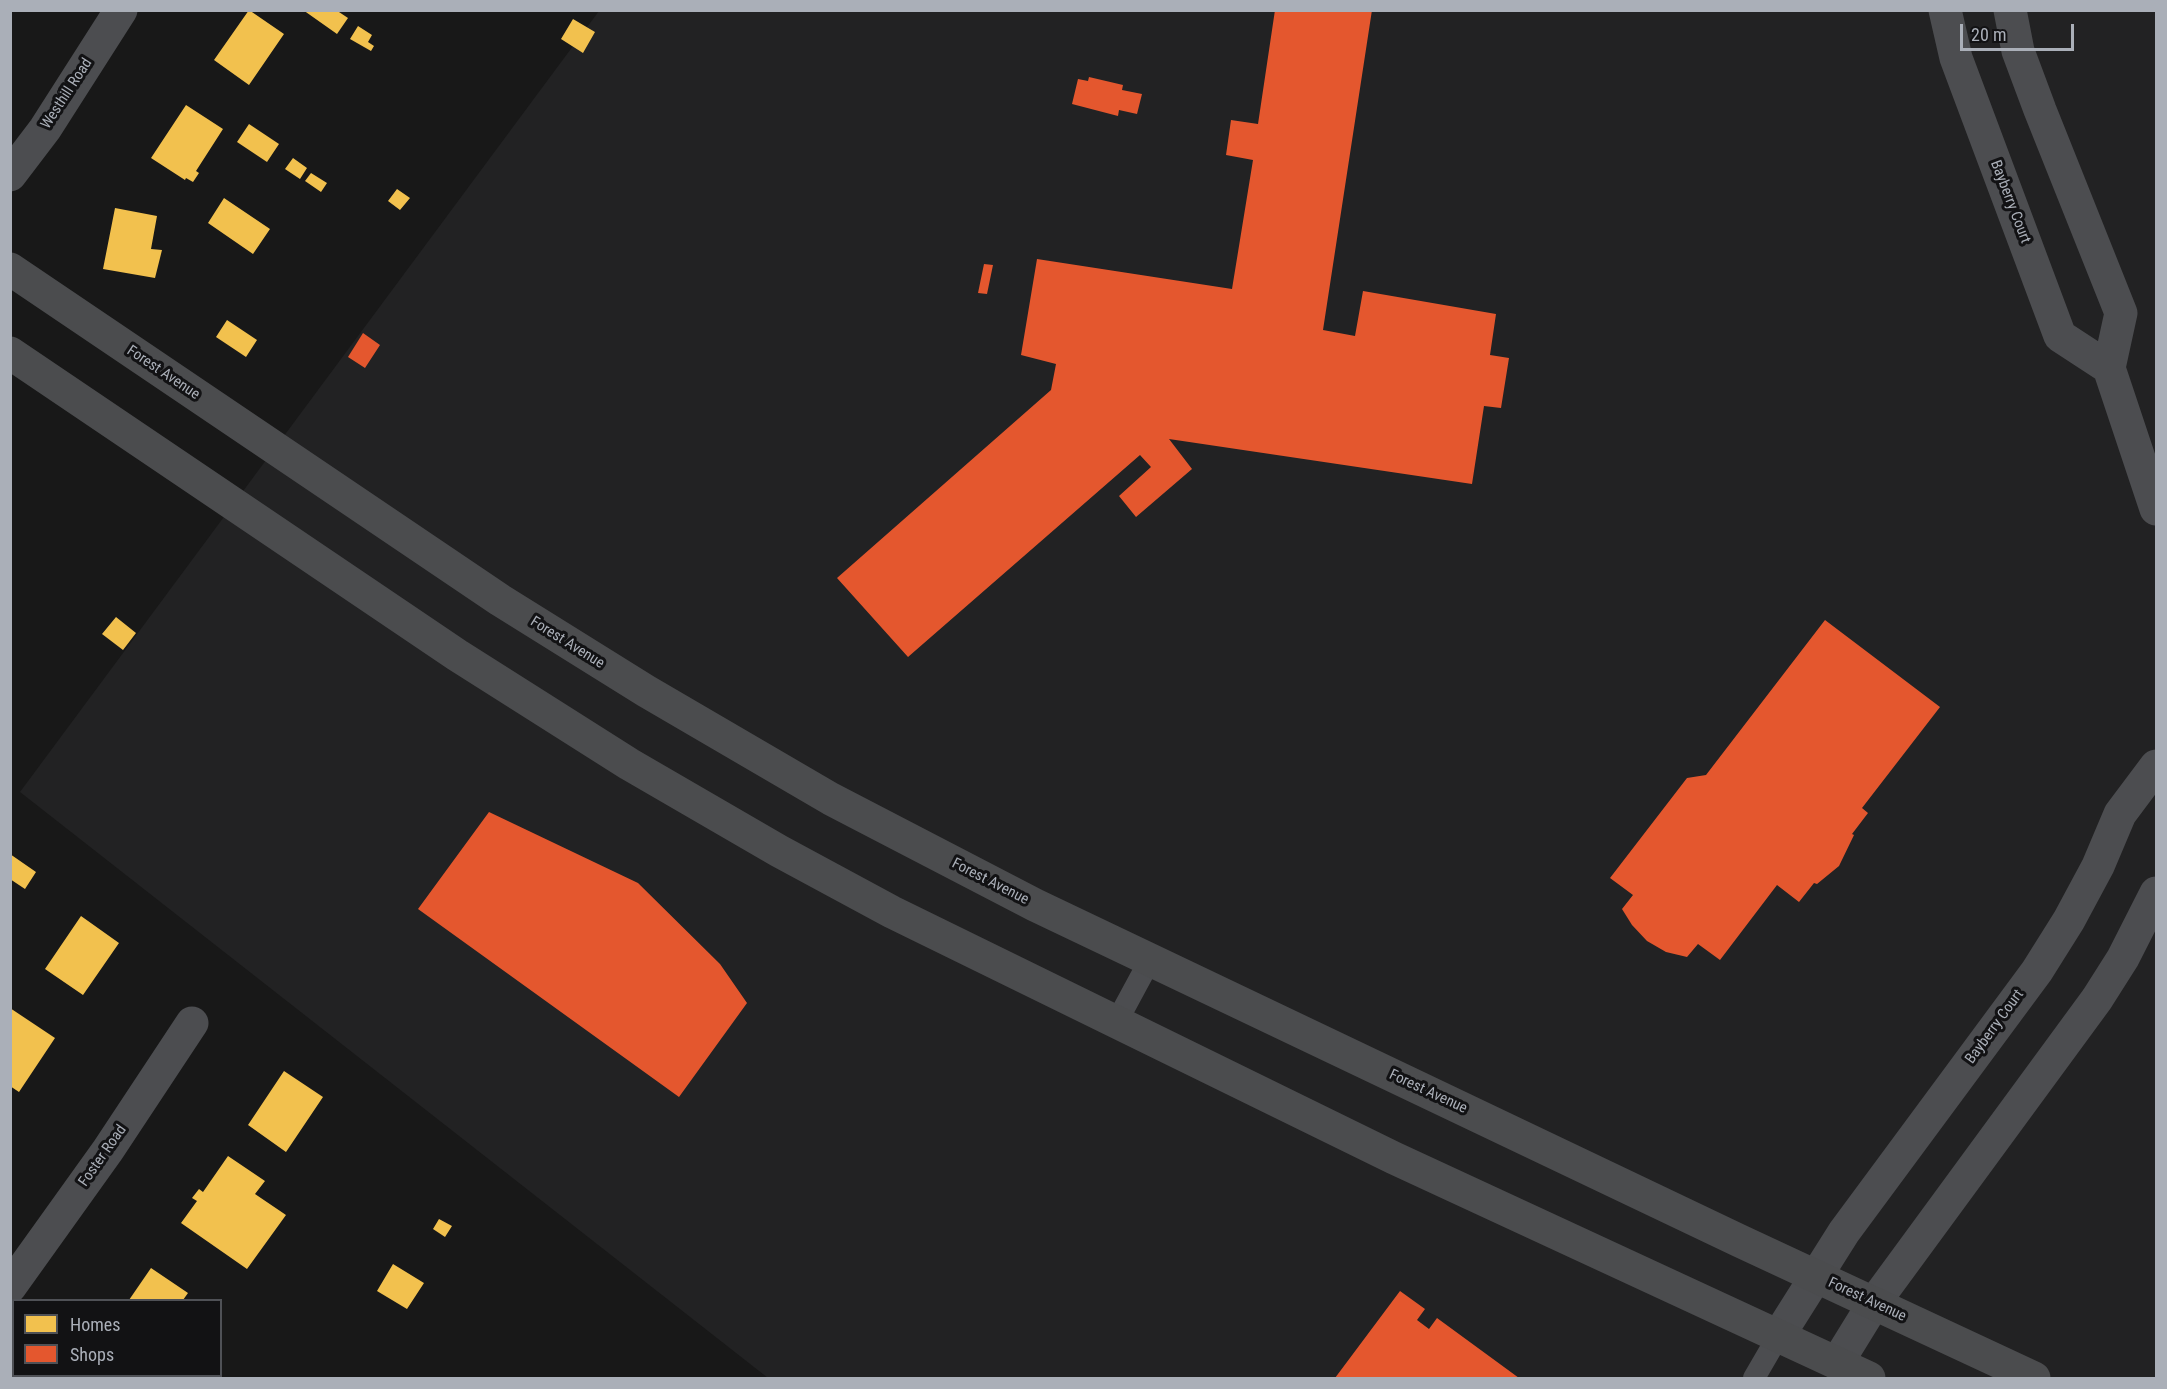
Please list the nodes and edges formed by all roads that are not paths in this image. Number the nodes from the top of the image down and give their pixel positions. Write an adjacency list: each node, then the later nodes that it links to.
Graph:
1 (121, 10): 4 (street, Westhill Road)
2 (1945, 10): 7 (street, Bayberry Court)
3 (2010, 10): 7 (street)
4 (10, 175)
5 (10, 269): 11 (main road, Forest Avenue)
6 (10, 352): 13 (main road)
7 (2109, 368): 8 (street)
8 (2157, 509)
9 (2157, 766): 14 (street, Bayberry Court)
10 (2157, 893): 16 (street)
11 (1150, 960): 13 (lane); 14 (main road, Forest Avenue)
12 (192, 1023): 15 (street, Foster Road)
13 (1116, 1023): 17 (main road)
14 (1816, 1276): 16 (main road, Forest Avenue); 17 (street, Bayberry Court)
15 (10, 1287)
16 (1874, 1303): 18 (street); 21 (main road, Forest Avenue)
17 (1779, 1335): 18 (main road); 19 (lane)
18 (1832, 1371): 20 (main road)
19 (1754, 1378)
20 (1869, 1378)
21 (2034, 1378)

